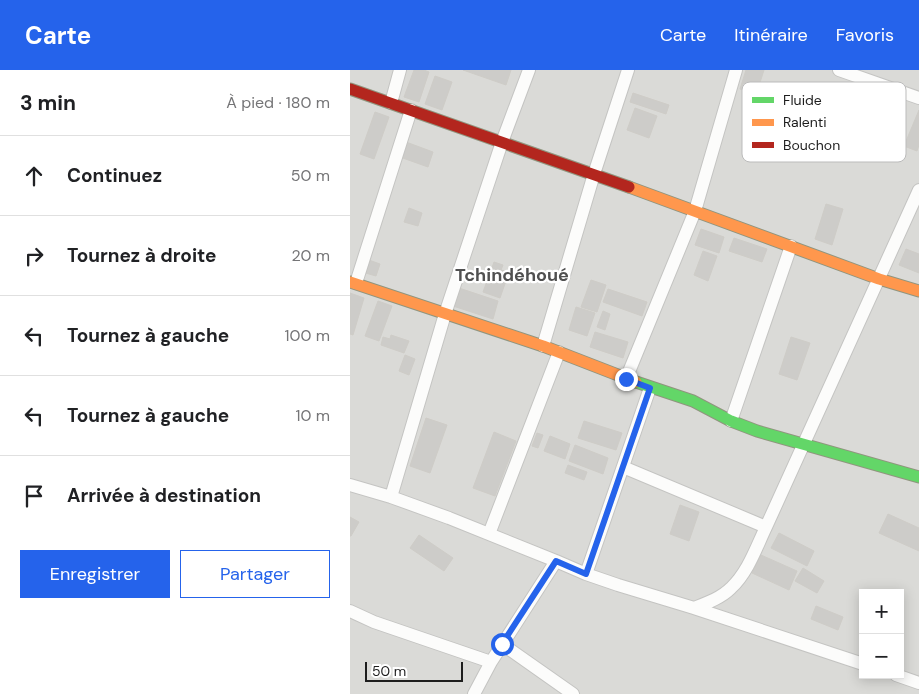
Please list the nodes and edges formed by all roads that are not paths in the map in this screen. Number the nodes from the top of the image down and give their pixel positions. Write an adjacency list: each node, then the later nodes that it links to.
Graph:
1 (400, 70): 11 (street)
2 (529, 70): 13 (street)
3 (628, 70): 14 (street)
4 (736, 70): 16 (street)
5 (839, 70): 6 (street)
6 (861, 74): 7 (street)
7 (880, 82)
8 (350, 89): 11 (street)
9 (906, 93): 10 (street)
10 (919, 98)
11 (391, 103): 12 (street)
12 (412, 110): 13 (street); 19 (street)
13 (502, 142): 14 (street); 21 (street)
14 (594, 174): 16 (street); 22 (street)
15 (919, 190): 18 (street)
16 (695, 211): 17 (street); 24 (street)
17 (791, 246): 18 (street); 26 (street)
18 (879, 279): 20 (street); 27 (street)
19 (353, 283): 21 (street)
20 (919, 291)
21 (445, 314): 22 (street); 31 (street)
22 (544, 346): 23 (street)
23 (559, 352): 24 (street); 33 (street)
24 (626, 379): 25 (street)
25 (650, 388): 26 (street); 28 (street)
26 (731, 421): 27 (street)
27 (804, 445): 29 (street); 32 (street)
28 (623, 467): 32 (street); 35 (street)
29 (919, 477)
30 (350, 485): 31 (street)
31 (390, 497): 33 (street)
32 (766, 527): 36 (street)
33 (489, 534): 34 (street)
34 (556, 561): 35 (street); 38 (street)
35 (586, 574): 36 (street)
36 (694, 608): 40 (street)
37 (350, 611): 39 (street)
38 (502, 644): 39 (street); 44 (street)
39 (491, 662): 43 (street)
40 (859, 663)
41 (904, 678): 42 (street)
42 (919, 683)
43 (474, 694)
44 (573, 694)

